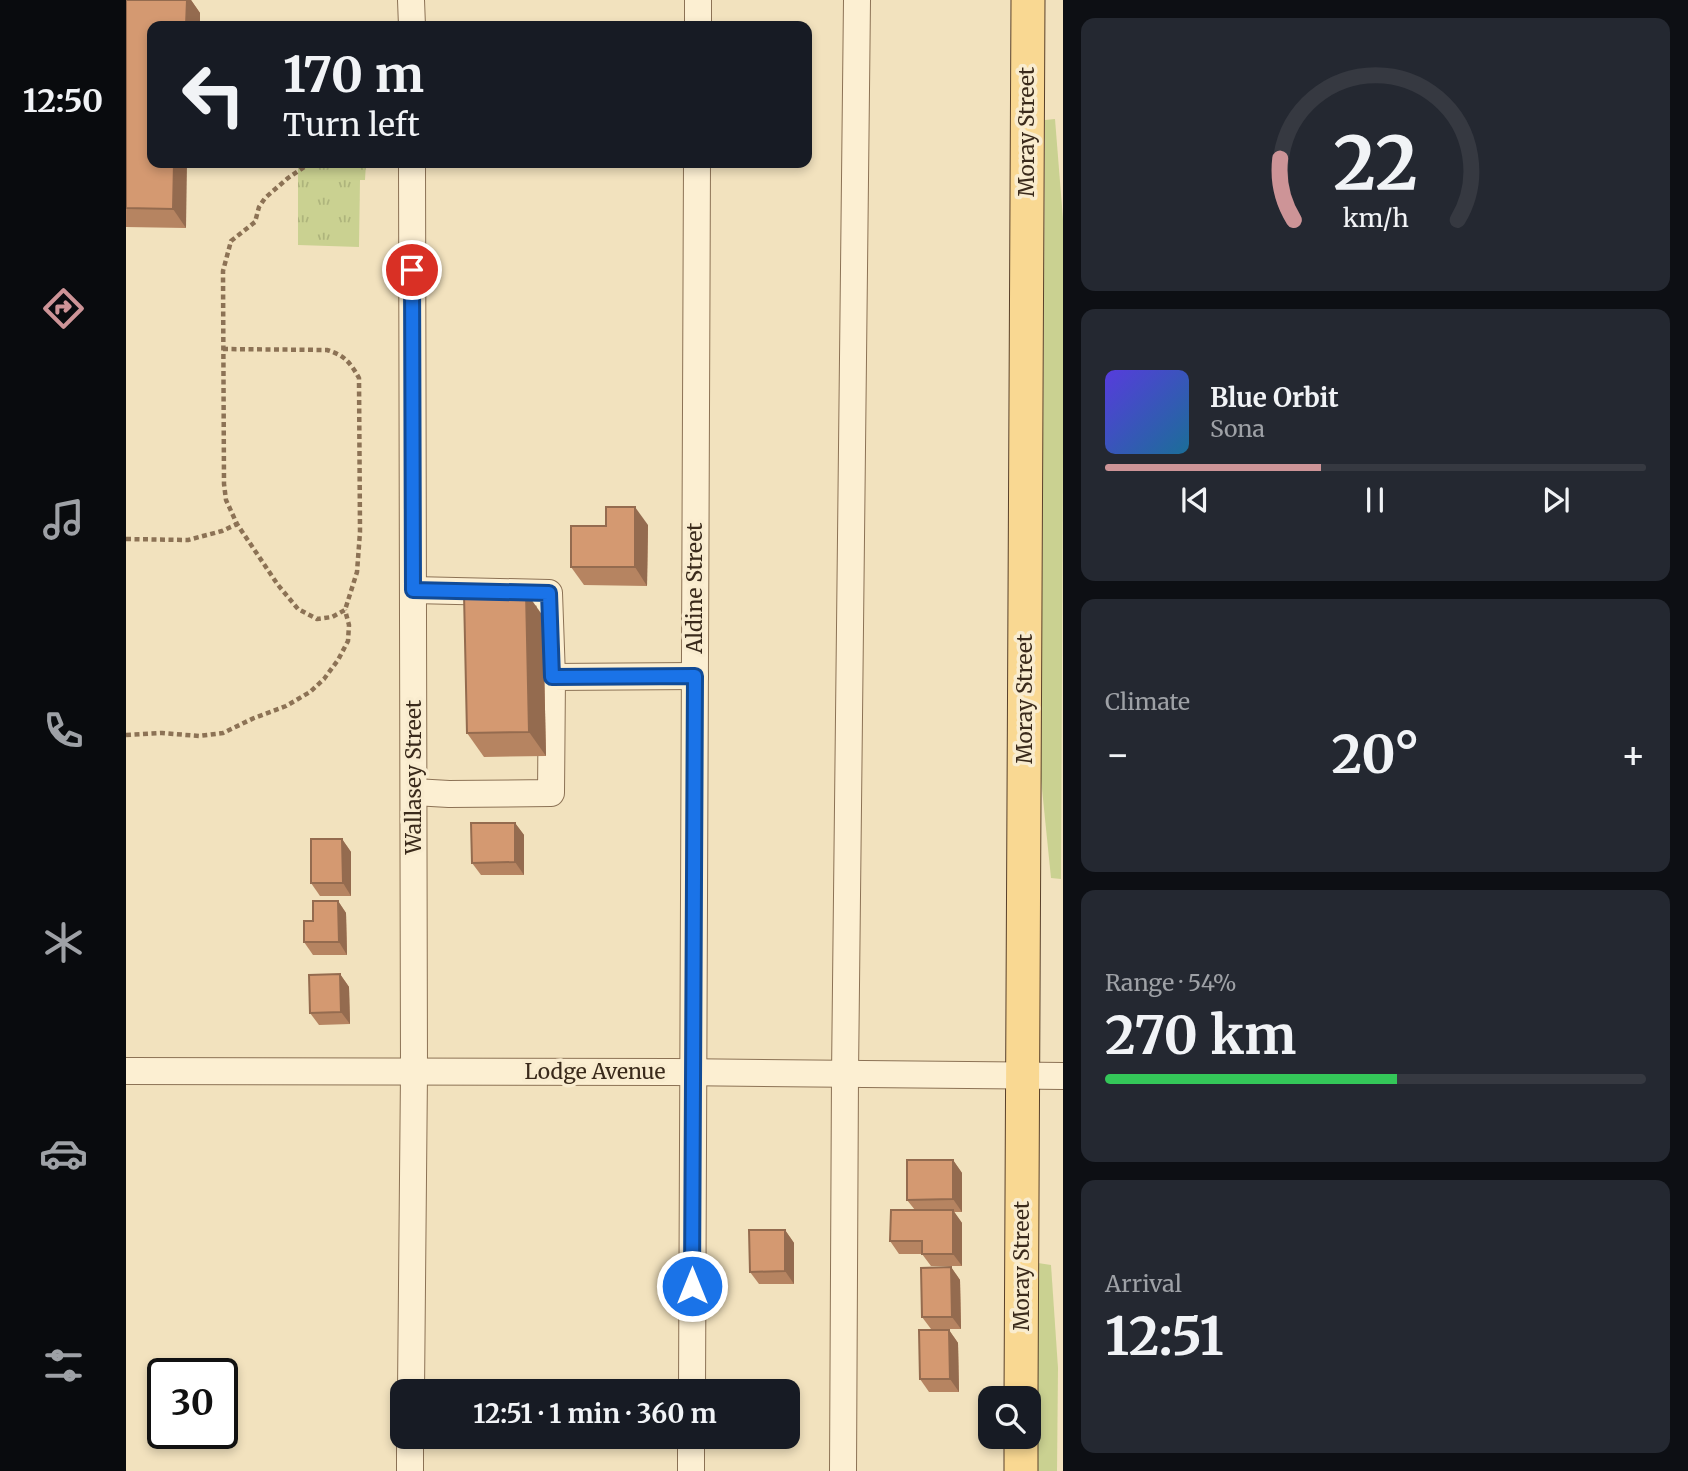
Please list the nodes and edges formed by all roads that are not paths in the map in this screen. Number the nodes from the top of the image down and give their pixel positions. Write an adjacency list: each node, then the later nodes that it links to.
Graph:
1 (411, 0): 5 (street)
2 (698, 0): 6 (street)
3 (857, 0): 16 (street)
4 (1028, 0): 17 (main road, Moray Street)
5 (412, 21)
6 (698, 21)
7 (412, 168): 9 (street, Wallasey Street)
8 (697, 168): 10 (street, Aldine Street)
9 (413, 590): 11 (street); 12 (street, Wallasey Street)
10 (695, 676): 11 (street); 15 (street, Aldine Street)
11 (552, 677): 12 (street)
12 (414, 792): 14 (street, Wallasey Street)
13 (126, 1071): 14 (street, Lodge Avenue)
14 (414, 1072): 15 (street, Lodge Avenue); 19 (street, Wallasey Street)
15 (693, 1072): 16 (street, Lodge Avenue); 20 (street, Aldine Street)
16 (845, 1075): 17 (street, Lodge Avenue); 27 (street)
17 (1023, 1076): 18 (street, Lodge Avenue); 21 (main road, Moray Street)
18 (1063, 1076)
19 (411, 1379)
20 (692, 1379)
21 (1021, 1386)
22 (410, 1449): 25 (street)
23 (691, 1449): 26 (street)
24 (1021, 1449): 28 (main road)
25 (410, 1471)
26 (691, 1471)
27 (843, 1471)
28 (1021, 1471)

